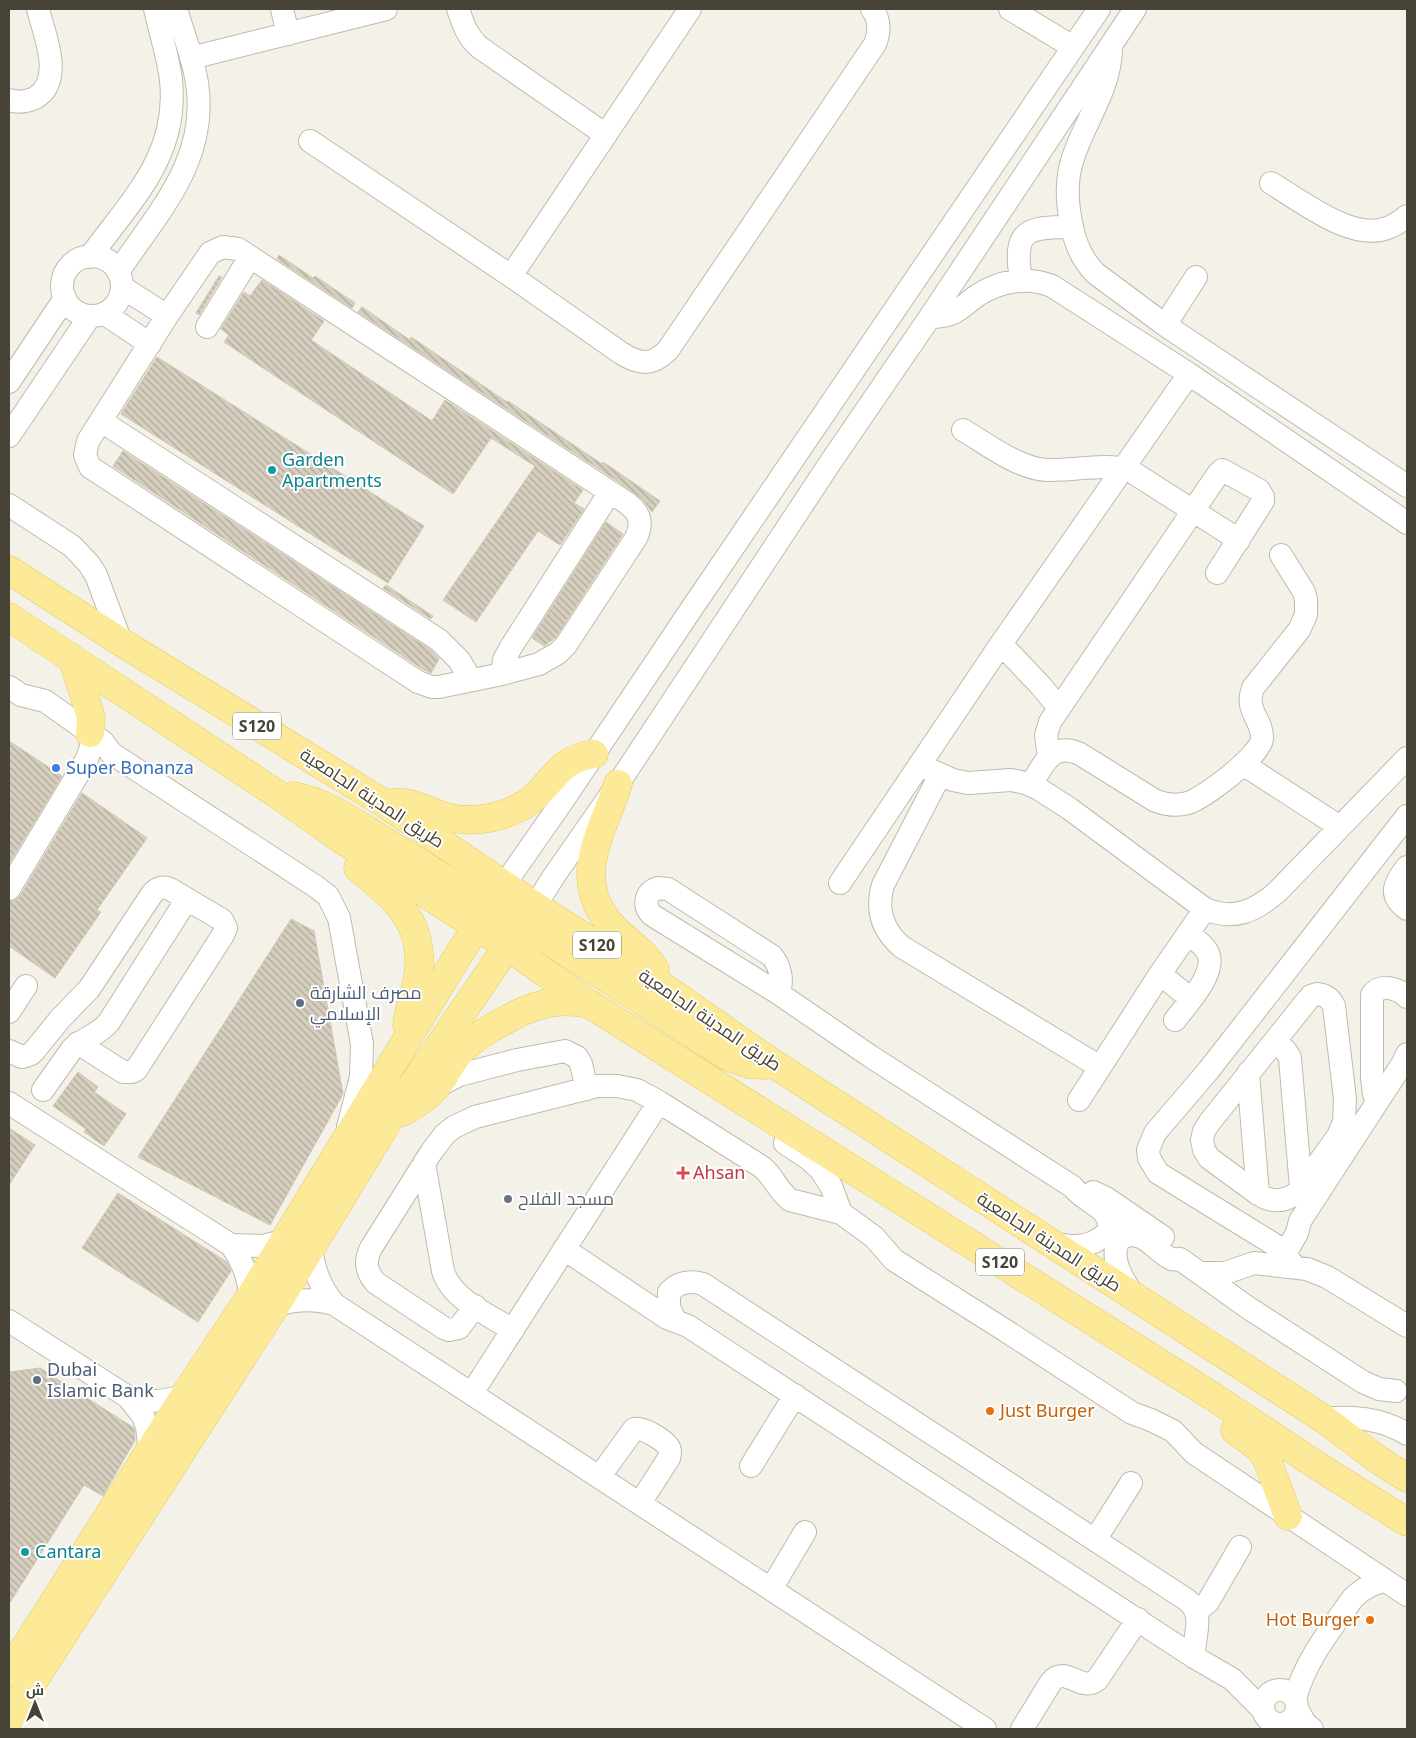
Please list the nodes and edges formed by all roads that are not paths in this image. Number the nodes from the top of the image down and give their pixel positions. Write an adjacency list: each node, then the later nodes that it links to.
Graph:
1 (38, 9): 16 (street)
2 (155, 9): 19 (street)
3 (176, 9): 15 (street)
4 (282, 9): 12 (street)
5 (386, 9): 12 (street)
6 (458, 9): 17 (street)
7 (690, 9): 17 (street)
8 (872, 9): 26 (street)
9 (1010, 9): 14 (street)
10 (1099, 9): 14 (street)
11 (1135, 9): 13 (street)
12 (288, 34): 15 (street)
13 (1111, 46): 23 (street); 33 (street)
14 (1073, 47): 61 (street)
15 (191, 58): 21 (street)
16 (9, 100)
17 (606, 135): 26 (street)
18 (310, 141): 26 (street)
19 (149, 177): 21 (street); 24 (street)
20 (1271, 183): 22 (street)
21 (172, 192): 28 (street)
22 (1407, 216)
23 (1072, 226): 29 (street); 34 (street)
24 (90, 257): 28 (street); 30 (street)
25 (250, 257): 32 (street); 35 (street); 44 (street)
26 (511, 276)
27 (1196, 277): 34 (street)
28 (120, 279): 31 (street); 32 (street)
29 (1021, 280): 33 (street); 37 (street)
30 (65, 298): 31 (street); 38 (street)
31 (98, 315): 36 (street); 40 (street)
32 (167, 316): 36 (street)
33 (930, 317): 67 (street)
34 (1165, 326): 43 (street)
35 (207, 327)
36 (150, 344): 39 (street)
37 (1189, 374): 42 (street); 47 (street)
38 (9, 382)
39 (100, 421): 57 (street); 57 (street)
40 (11, 426)
41 (963, 430): 42 (street)
42 (1124, 469): 46 (street); 54 (street)
43 (1407, 486)
44 (610, 492): 56 (street); 56 (street)
45 (9, 505): 53 (street)
46 (1192, 511): 48 (street); 48 (street); 59 (street)
47 (1407, 523)
48 (1239, 540): 51 (street)
49 (1281, 555): 64 (street)
50 (9, 570): 53 (main road, طريق المدينة الجامعية / S120)
51 (1217, 573)
52 (9, 617): 55 (main road, S120)
53 (121, 642): 70 (main road, طريق المدينة الجامعية / S120)
54 (1000, 644): 59 (street); 65 (street)
55 (73, 660): 60 (main road); 69 (main road, S120)
56 (502, 674): 57 (street)
57 (471, 680)
58 (9, 687): 60 (street)
59 (1058, 708): 62 (street)
60 (90, 733): 76 (street); 112 (street)
61 (594, 754): 70 (main road); 77 (street)
62 (1049, 757): 64 (street); 68 (street)
63 (1407, 758): 71 (street)
64 (1244, 764): 71 (street)
65 (919, 765): 66 (street); 75 (street)
66 (940, 775): 68 (street); 100 (street)
67 (618, 784): 81 (street); 86 (main road)
68 (1031, 785): 80 (street)
69 (277, 794): 73 (main road, S120); 77 (main road)
70 (385, 804): 77 (main road, طريق المدينة الجامعية / S120)
71 (1340, 827): 80 (street)
72 (1403, 829): 101 (street)
73 (335, 835): 82 (main road); 94 (main road)
74 (1407, 867): 79 (street)
75 (840, 883)
76 (9, 889)
77 (498, 895): 81 (main road, طريق المدينة الجامعية / S120); 82 (main road)
78 (187, 899): 95 (street); 95 (street); 97 (street)
79 (1406, 907)
80 (1205, 909): 83 (street)
81 (529, 915): 82 (main road); 84 (main road); 86 (main road, طريق المدينة الجامعية / S120); 99 (main road)
82 (476, 927): 84 (main road); 94 (main road)
83 (1188, 934): 85 (street); 90 (street)
84 (507, 946): 91 (main road); 111 (main road)
85 (1160, 974): 90 (street); 100 (street)
86 (659, 984): 99 (main road, طريق المدينة الجامعية / S120)
87 (26, 986): 92 (street)
88 (778, 993): 88 (street); 115 (street)
89 (1407, 997): 108 (street)
90 (1191, 998): 93 (street)
91 (592, 1005): 103 (main road); 110 (main road, S120)
92 (9, 1012)
93 (1175, 1020)
94 (407, 1040): 112 (main road)
95 (78, 1043): 105 (street)
96 (1273, 1045): 102 (street); 116 (street); 116 (street)
97 (9, 1051)
98 (1407, 1054): 108 (street)
99 (774, 1064): 123 (main road, طريق المدينة الجامعية / S120)
100 (1100, 1067): 106 (street)
101 (1204, 1076): 102 (street); 127 (street)
102 (1236, 1087): 117 (street); 117 (street)
103 (436, 1088): 104 (street); 111 (main road)
104 (587, 1089): 107 (street); 113 (street)
105 (43, 1090)
106 (1079, 1100)
107 (659, 1102): 118 (street); 126 (street)
108 (1378, 1102): 127 (street)
109 (9, 1103): 124 (street)
110 (755, 1107): 114 (street); 149 (main road, S120)
111 (390, 1118): 125 (main road)
112 (345, 1140): 122 (main road)
113 (424, 1162): 139 (street); 139 (street)
114 (826, 1176): 118 (street); 119 (street)
115 (1073, 1187): 120 (street); 121 (street)
116 (1302, 1188): 117 (street)
117 (1258, 1194)
118 (798, 1202): 119 (street)
119 (841, 1213): 159 (street)
120 (1136, 1218): 121 (street); 128 (street)
121 (1109, 1229): 123 (street)
122 (283, 1241): 124 (street); 133 (main road)
123 (1052, 1244): 132 (main road, طريق المدينة الجامعية / S120)
124 (231, 1245): 133 (street)
125 (311, 1248): 135 (street); 138 (main road)
126 (564, 1249): 136 (street); 144 (street)
127 (1285, 1255): 129 (street); 137 (street)
128 (1180, 1259): 130 (street); 132 (street)
129 (1233, 1271): 130 (street); 134 (street)
130 (1200, 1273): 134 (street)
131 (669, 1292): 136 (street); 141 (street); 162 (street)
132 (1134, 1296): 151 (main road, طريق المدينة الجامعية / S120)
133 (250, 1297): 147 (main road)
134 (1239, 1301): 145 (street)
135 (334, 1304): 138 (street); 146 (street)
136 (646, 1304): 141 (street)
137 (1372, 1304): 140 (street); 143 (street)
138 (276, 1305): 175 (main road)
139 (475, 1306): 144 (street)
140 (1407, 1308)
141 (675, 1320): 148 (street)
142 (9, 1321): 150 (street)
143 (1407, 1326)
144 (513, 1330): 146 (street)
145 (1396, 1391)
146 (472, 1393): 155 (street)
147 (185, 1395): 150 (street); 153 (main road)
148 (795, 1395): 154 (street); 170 (street)
149 (1212, 1396): 159 (main road); 160 (main road, S120)
150 (128, 1397): 153 (street)
151 (1324, 1419): 152 (street); 156 (main road, طريق المدينة الجامعية / S120)
152 (1407, 1434)
153 (150, 1452): 172 (main road)
154 (751, 1466)
155 (600, 1476): 158 (street); 158 (street)
156 (1407, 1478)
157 (1131, 1483): 162 (street)
158 (640, 1503): 166 (street)
159 (1288, 1516): 164 (street)
160 (1407, 1522)
161 (806, 1532): 166 (street)
162 (1095, 1540): 169 (street)
163 (1240, 1547): 169 (street)
164 (1351, 1558): 165 (street); 168 (street)
165 (1386, 1581): 167 (street); 168 (street)
166 (771, 1589): 176 (street)
167 (1407, 1595)
168 (1349, 1604): 174 (street)
169 (1197, 1617): 171 (street); 173 (street)
170 (1138, 1619): 171 (street); 177 (street)
171 (1168, 1639): 173 (street)
172 (13, 1655)
173 (1194, 1656): 174 (street)
174 (1276, 1711): 178 (street)
175 (9, 1719)
176 (985, 1729)
177 (1022, 1729)
178 (1312, 1729)

